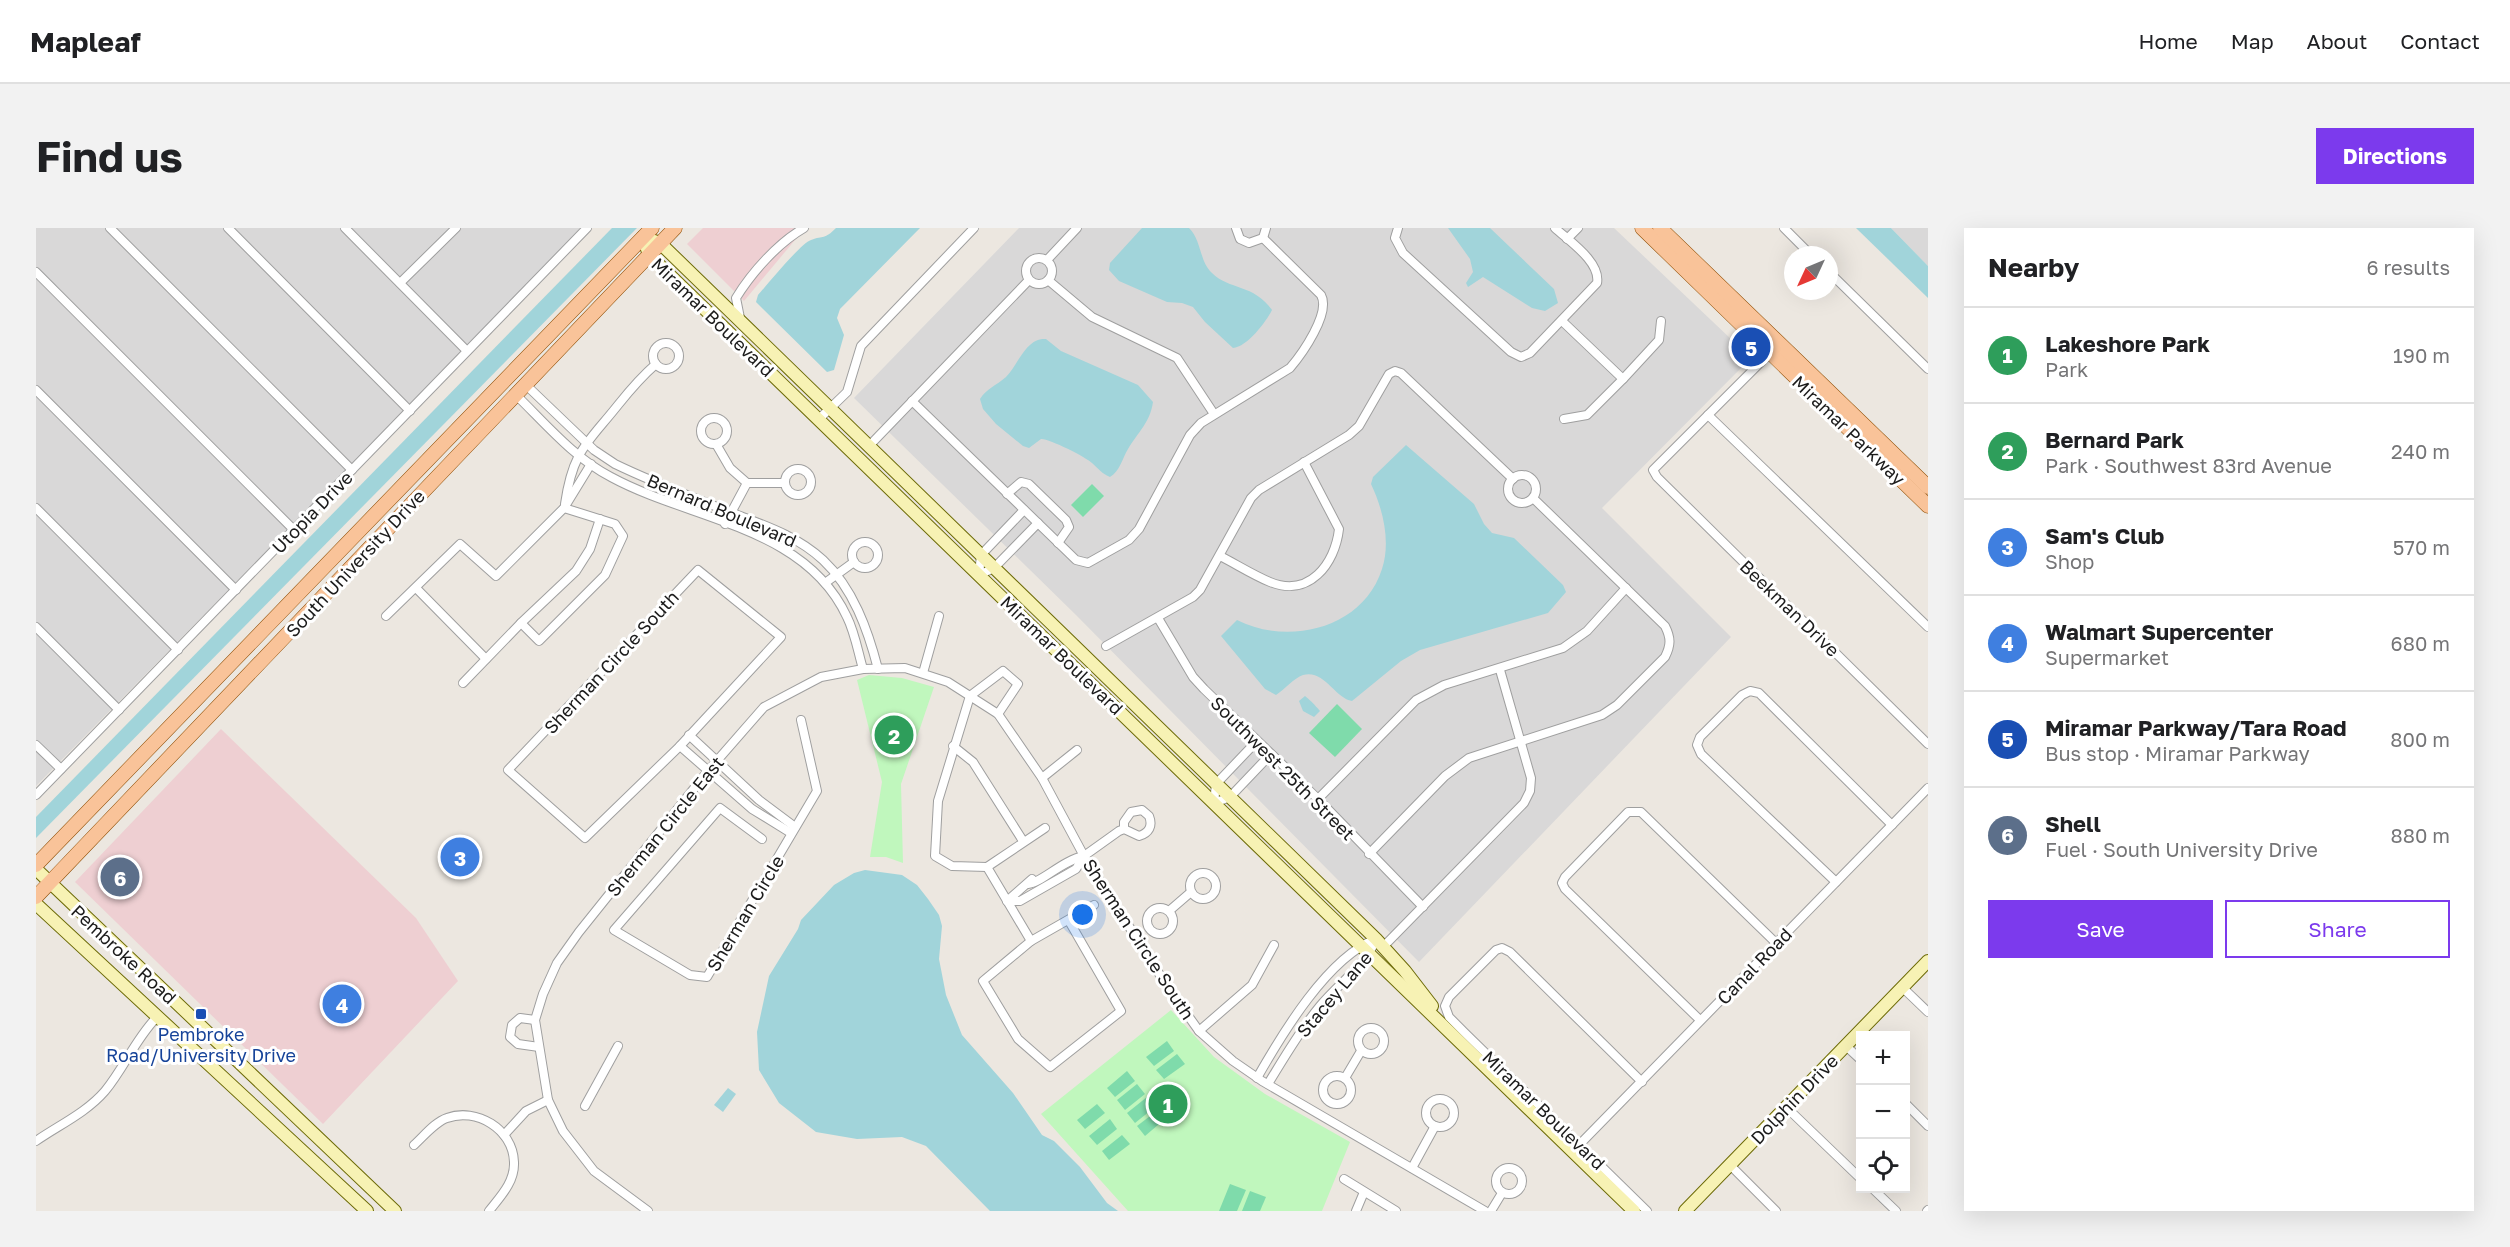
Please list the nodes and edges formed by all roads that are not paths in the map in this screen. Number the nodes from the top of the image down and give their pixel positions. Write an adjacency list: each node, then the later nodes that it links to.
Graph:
1 (110, 228): 53 (street)
2 (228, 228): 42 (street)
3 (345, 228): 29 (street)
4 (456, 228): 29 (street)
5 (587, 228): 34 (street, Utopia Drive)
6 (675, 228): 21 (main road, South University Drive)
7 (804, 228): 32 (street)
8 (974, 228): 41 (street)
9 (1077, 228): 24 (street)
10 (1236, 228): 19 (street)
11 (1266, 228): 19 (street)
12 (1398, 228): 30 (street)
13 (1556, 228): 20 (street)
14 (1578, 228): 20 (street)
15 (1642, 228): 33 (main road, Miramar Parkway)
16 (1660, 228): 33 (main road, Miramar Parkway)
17 (1784, 228): 22 (street)
18 (648, 233): 21 (street, Miramar Boulevard); 23 (street, Miramar Boulevard); 79 (main road, South University Drive)
19 (1263, 238): 43 (street)
20 (1567, 239): 30 (street)
21 (660, 243): 23 (main road, South University Drive); 32 (street, Miramar Boulevard)
22 (1802, 246)
23 (649, 255): 38 (main road, South University Drive); 45 (street, Miramar Boulevard)
24 (1047, 261): 26 (street); 27 (street)
25 (36, 272): 67 (street)
26 (1029, 280): 27 (street); 40 (street)
27 (1048, 280): 43 (street)
28 (1838, 281): 36 (street)
29 (400, 284): 34 (street)
30 (1562, 321): 37 (street)
31 (1661, 321): 37 (street)
32 (742, 323): 41 (street, Miramar Boulevard)
33 (1775, 348): 44 (street); 58 (main road, Miramar Parkway)
34 (467, 351): 42 (street, Utopia Drive)
35 (656, 364): 47 (street)
36 (1928, 369)
37 (1623, 379): 46 (street)
38 (520, 389): 47 (street, Bernard Boulevard); 50 (street, Bernard Boulevard); 96 (main road, South University Drive)
39 (36, 390): 78 (street)
40 (912, 401): 49 (street); 57 (street)
41 (830, 408): 45 (street); 49 (street, Miramar Boulevard)
42 (410, 411): 53 (street, Utopia Drive)
43 (1214, 414): 68 (street)
44 (1708, 415): 85 (street); 102 (street, Beekman Drive)
45 (819, 419): 74 (street, Miramar Boulevard)
46 (1564, 419)
47 (585, 442): 50 (street); 63 (street, Bernard Boulevard)
48 (716, 444): 55 (street)
49 (869, 446): 69 (street, Miramar Boulevard)
50 (579, 455): 52 (street, Bernard Boulevard); 61 (street)
51 (1304, 462): 54 (street); 70 (street); 70 (street)
52 (591, 464): 61 (street); 66 (street, Bernard Boulevard)
53 (352, 470): 67 (street, Utopia Drive)
54 (1513, 479): 59 (street); 59 (street)
55 (747, 483): 56 (street); 63 (street)
56 (784, 483)
57 (1007, 495): 62 (street); 68 (street)
58 (1926, 495)
59 (1533, 498): 77 (street)
60 (36, 508): 87 (street)
61 (564, 508): 64 (street); 76 (street)
62 (1024, 510): 65 (street); 69 (street)
63 (731, 512): 66 (street); 73 (street, Bernard Boulevard)
64 (600, 519): 83 (street); 83 (street)
65 (1038, 523): 68 (street); 72 (street)
66 (726, 524): 75 (street, Bernard Boulevard)
67 (294, 531): 78 (street, Utopia Drive)
68 (1058, 543)
69 (981, 555): 72 (street, Miramar Boulevard); 74 (street)
70 (1220, 556): 82 (street)
71 (854, 562): 73 (street)
72 (994, 568): 74 (street); 112 (street, Miramar Boulevard)
73 (835, 575): 75 (street); 90 (street, Bernard Boulevard)
74 (979, 575): 120 (street, Miramar Boulevard)
75 (825, 583): 89 (street, Bernard Boulevard)
76 (416, 588): 80 (street); 88 (street)
77 (1626, 588): 91 (street); 101 (street)
78 (236, 590): 87 (street, Utopia Drive)
79 (281, 611): 96 (main road); 130 (main road, South University Drive)
80 (386, 616)
81 (939, 616): 92 (street)
82 (1158, 618): 86 (street); 100 (street, Southwest 25th Street)
83 (521, 623): 88 (street)
84 (36, 627): 95 (street)
85 (1928, 627)
86 (1106, 646)
87 (178, 650): 95 (street, Utopia Drive)
88 (486, 659): 93 (street)
89 (862, 669): 90 (street, Sherman Circle South); 108 (street, Sherman Circle East)
90 (878, 669): 92 (street, Sherman Circle South)
91 (1500, 670): 101 (street); 118 (street)
92 (923, 673): 94 (street, Sherman Circle South)
93 (463, 683)
94 (970, 696): 97 (street, Sherman Circle South); 97 (street); 105 (street)
95 (119, 710): 109 (street, Utopia Drive)
96 (213, 713): 134 (main road, South University Drive)
97 (998, 714): 111 (street, Sherman Circle South)
98 (801, 720): 125 (street, Sherman Circle)
99 (689, 735): 104 (street, Sherman Circle South); 104 (street, Sherman Circle South); 108 (street)
100 (1257, 741): 107 (street, Southwest 25th Street); 112 (street)
101 (1521, 741): 128 (street); 141 (street)
102 (1928, 744)
103 (36, 745): 109 (street)
104 (680, 746): 110 (street)
105 (953, 746): 127 (street); 131 (street)
106 (1077, 750): 111 (street)
107 (1271, 754): 117 (street); 118 (street, Southwest 25th Street)
108 (716, 762): 110 (street, Sherman Circle East); 115 (street)
109 (61, 769): 116 (street, Utopia Drive)
110 (708, 771): 113 (street); 156 (street, Sherman Circle East)
111 (1042, 778): 129 (street, Sherman Circle South)
112 (1216, 784): 117 (street, Miramar Boulevard); 120 (street)
113 (725, 785): 119 (street); 121 (street)
114 (1928, 788): 122 (street, Canal Road)
115 (749, 791): 119 (street); 125 (street)
116 (36, 795)
117 (1230, 797): 120 (street); 147 (street, Miramar Boulevard)
118 (1318, 799): 128 (street, Southwest 25th Street)
119 (742, 800): 121 (street)
120 (1214, 803): 150 (street, Miramar Boulevard)
121 (765, 817): 125 (street)
122 (1892, 825): 133 (street, Canal Road); 133 (street)
123 (1045, 828): 127 (street)
124 (1124, 829): 129 (street)
125 (793, 830): 126 (street, Sherman Circle)
126 (762, 839)
127 (1023, 841): 131 (street)
128 (1369, 854): 141 (street, Southwest 25th Street)
129 (1084, 856): 132 (street); 135 (street); 145 (street, Sherman Circle South)
130 (36, 867): 134 (street, Pembroke Road)
131 (987, 867): 138 (street)
132 (1043, 875): 135 (street); 138 (street)
133 (1836, 882): 148 (street, Canal Road)
134 (50, 884): 137 (main road, South University Drive); 189 (street, Pembroke Road)
135 (1048, 885): 138 (street)
136 (1191, 892): 142 (street)
137 (36, 897)
138 (1007, 901): 146 (street)
139 (36, 904): 155 (street, Pembroke Road)
140 (1094, 905): 143 (street)
141 (1423, 907): 147 (street)
142 (1169, 911): 144 (street); 144 (street)
143 (1069, 921): 146 (street); 146 (street)
144 (1148, 927): 145 (street)
145 (1136, 936): 158 (street, Sherman Circle South)
146 (1031, 941)
147 (1380, 943): 150 (street, Stacey Lane); 151 (street, Stacey Lane); 159 (street, Miramar Boulevard)
148 (1776, 943): 157 (street, Canal Road); 157 (street)
149 (1274, 945): 158 (street)
150 (1360, 945): 151 (street, Miramar Boulevard); 165 (street, Stacey Lane)
151 (1370, 954): 159 (street, Miramar Boulevard); 168 (street, Stacey Lane)
152 (1928, 961): 153 (street, Dolphin Drive)
153 (1903, 988): 154 (street); 161 (street, Dolphin Drive)
154 (1928, 1012)
155 (156, 1018): 178 (street); 188 (street, Pembroke Road)
156 (535, 1020): 162 (street, Sherman Circle East); 162 (street)
157 (1701, 1020): 167 (street, Canal Road)
158 (1199, 1031): 165 (street, Sherman Circle South)
159 (1455, 1036): 196 (street, Miramar Boulevard)
160 (618, 1046): 171 (street)
161 (1846, 1046): 164 (street); 172 (street, Dolphin Drive)
162 (539, 1047): 169 (street, Sherman Circle East)
163 (1361, 1051): 166 (street)
164 (1856, 1055)
165 (1257, 1078): 168 (street, Sherman Circle South)
166 (1345, 1078): 170 (street); 170 (street)
167 (1642, 1082): 179 (street, Canal Road); 179 (street, Miramar Boulevard)
168 (1268, 1084): 174 (street, Sherman Circle South)
169 (548, 1100): 177 (street); 191 (street, Sherman Circle East)
170 (1330, 1101): 174 (street)
171 (585, 1106)
172 (1786, 1107): 181 (street, Dolphin Drive); 183 (street)
173 (1910, 1109): 176 (street)
174 (1321, 1115): 182 (street, Sherman Circle South)
175 (1435, 1126): 182 (street)
176 (1928, 1126)
177 (504, 1135): 180 (street); 190 (street)
178 (36, 1141)
179 (1580, 1144): 197 (street, Miramar Boulevard)
180 (414, 1145)
181 (1730, 1166): 198 (street, Dolphin Drive); 199 (street)
182 (1412, 1167): 194 (street, Sherman Circle South)
183 (1856, 1174)
184 (1344, 1179): 185 (street)
185 (1364, 1192): 192 (street); 193 (street)
186 (1502, 1192): 195 (street)
187 (1877, 1193): 200 (street)
188 (367, 1211)
189 (395, 1211)
190 (489, 1211)
191 (648, 1211)
192 (1356, 1211)
193 (1396, 1211)
194 (1485, 1211)
195 (1491, 1211)
196 (1634, 1211)
197 (1647, 1211)
198 (1685, 1211)
199 (1776, 1211)
200 (1896, 1211)

